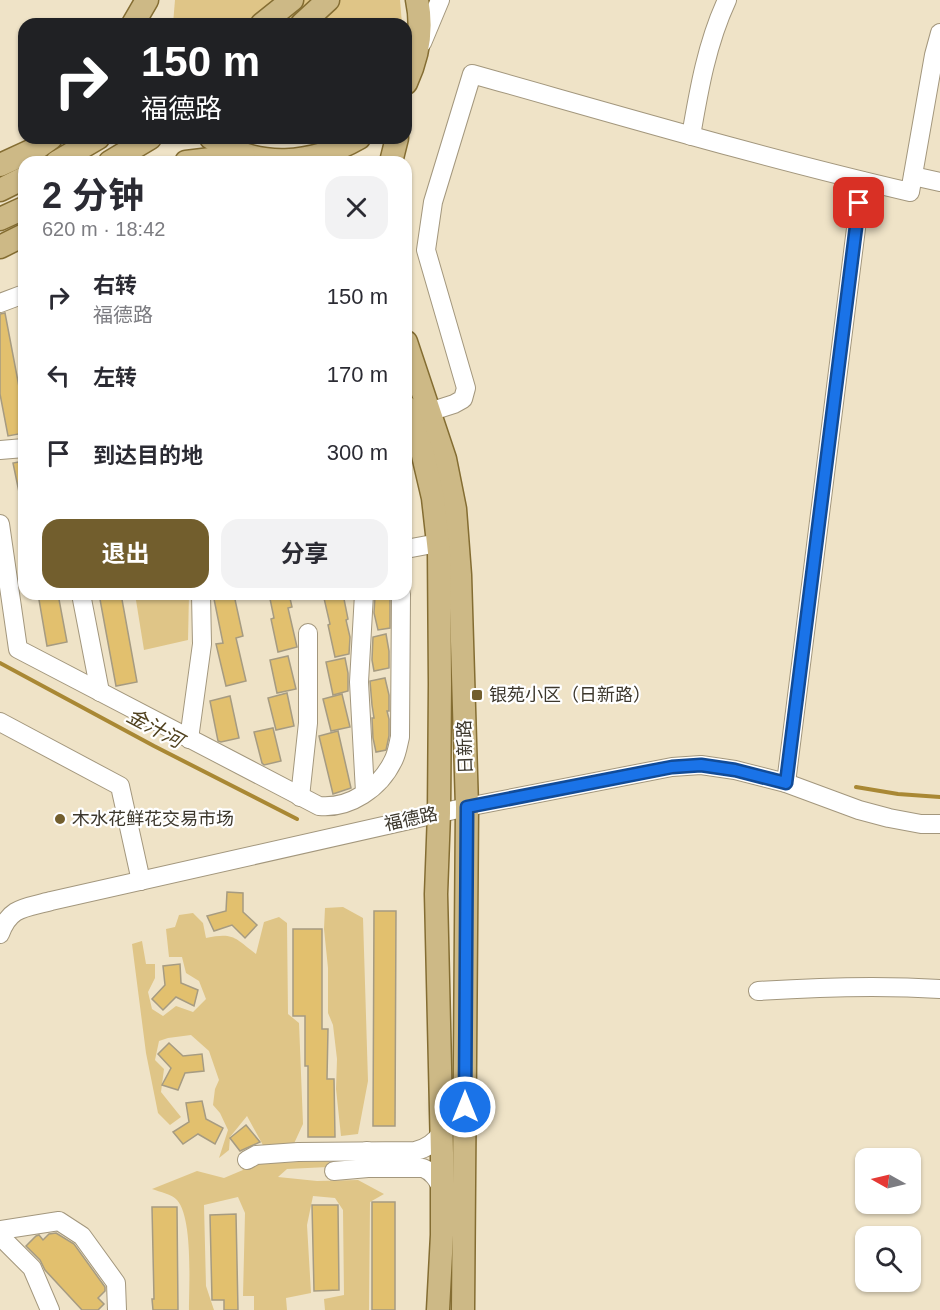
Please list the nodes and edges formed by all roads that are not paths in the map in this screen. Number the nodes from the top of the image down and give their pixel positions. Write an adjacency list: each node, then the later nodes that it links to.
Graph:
1 (147, 0): 7 (main road)
2 (154, 0): 8 (main road)
3 (292, 0): 9 (main road)
4 (417, 0): 11 (main road)
5 (440, 0): 11 (street)
6 (727, 0): 13 (street)
7 (136, 18)
8 (152, 18)
9 (270, 18)
10 (940, 33): 28 (street)
11 (416, 56): 12 (main road)
12 (412, 67)
13 (691, 136): 30 (street); 40 (street)
14 (43, 144): 20 (main road)
15 (88, 144): 21 (main road)
16 (140, 144): 22 (main road)
17 (222, 144): 19 (main road)
18 (349, 144): 25 (main road)
19 (247, 155): 23 (main road); 24 (main road)
20 (20, 156)
21 (67, 156)
22 (120, 156)
23 (238, 156)
24 (251, 156)
25 (317, 156)
26 (18, 157): 27 (main road)
27 (0, 165)
28 (913, 176): 30 (street); 31 (street)
29 (18, 181): 32 (main road)
30 (862, 181): 57 (street)
31 (940, 182)
32 (0, 190)
33 (18, 211): 34 (main road)
34 (0, 219)
35 (18, 238): 36 (main road)
36 (0, 247)
37 (18, 298): 38 (street)
38 (0, 303)
39 (412, 360): 40 (main road, 日新路)
40 (429, 412): 60 (main road, 日新路)
41 (412, 424): 45 (main road, 日新路)
42 (18, 448): 43 (street)
43 (0, 450)
44 (0, 524): 53 (street)
45 (438, 543): 46 (street); 61 (main road, 日新路)
46 (412, 548)
47 (82, 600): 54 (street)
48 (201, 600): 56 (street)
49 (364, 600): 58 (street)
50 (401, 600): 58 (street)
51 (308, 633): 59 (street)
52 (0, 640): 53 (street)
53 (18, 649): 54 (street)
54 (100, 692): 56 (street)
55 (0, 722): 63 (street)
56 (189, 739): 59 (street)
57 (786, 783): 60 (street, 福德路); 62 (street, 福德路)
58 (365, 792): 59 (street)
59 (300, 797)
60 (467, 807): 61 (street, 福德路); 80 (main road, 日新路)
61 (439, 813): 63 (street, 福德路); 68 (main road, 日新路)
62 (940, 824)
63 (141, 880): 64 (street, 福德路)
64 (4, 915): 65 (street, 福德路)
65 (0, 934)
66 (940, 989): 67 (street)
67 (758, 991)
68 (442, 1132): 70 (street); 72 (main road, 日新路)
69 (248, 1160): 70 (street)
70 (367, 1160): 71 (street); 72 (street)
71 (334, 1171)
72 (442, 1189): 74 (main road, 日新路)
73 (0, 1230): 77 (street)
74 (442, 1234): 78 (main road, 日新路); 79 (main road, 日新路)
75 (0, 1236): 76 (street)
76 (50, 1310)
77 (117, 1310)
78 (438, 1310)
79 (444, 1310)
80 (465, 1310)

